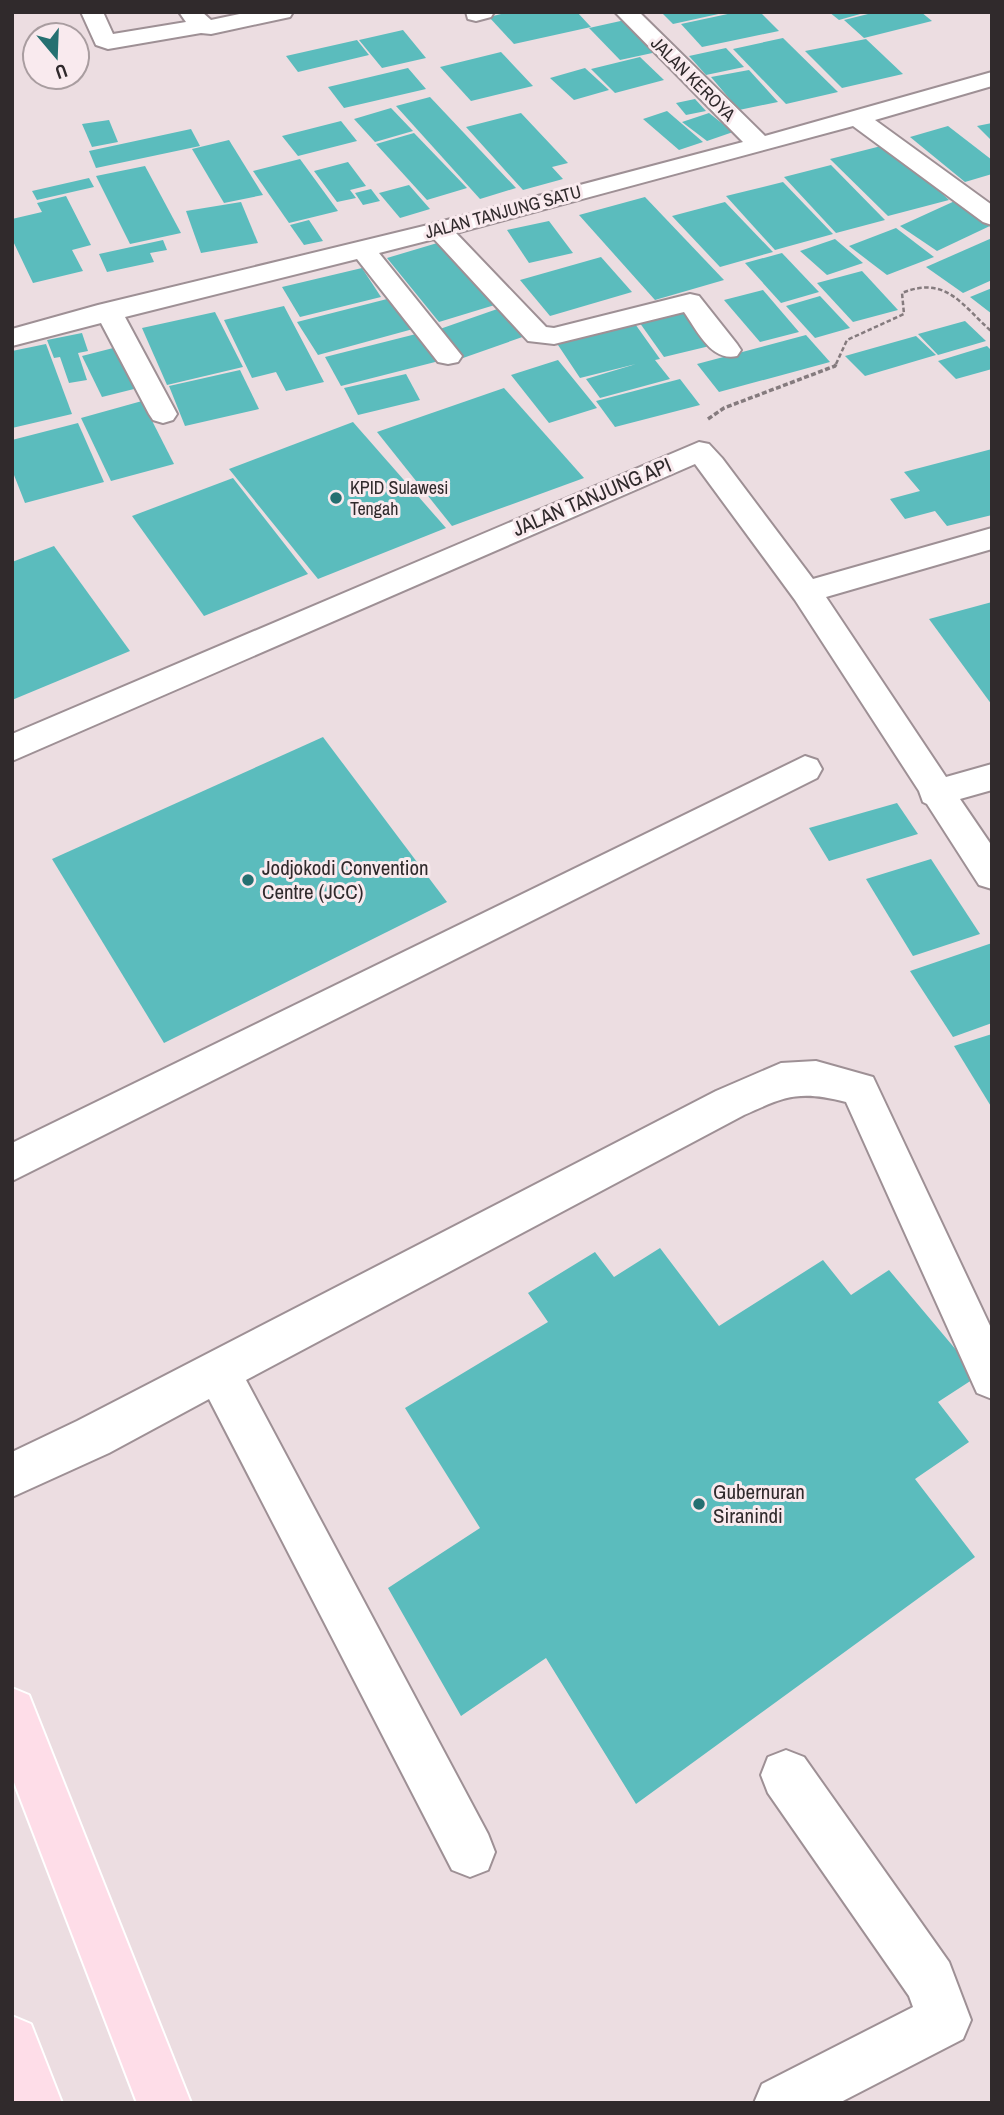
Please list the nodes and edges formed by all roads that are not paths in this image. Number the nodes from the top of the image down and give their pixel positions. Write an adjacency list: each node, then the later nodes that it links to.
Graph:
1 (92, 12): 4 (street)
2 (282, 12): 4 (street)
3 (626, 12): 7 (street, JALAN KEROYA)
4 (195, 19)
5 (992, 79): 6 (street, JALAN TANJUNG SATU)
6 (857, 118): 7 (street, JALAN TANJUNG SATU); 8 (street)
7 (760, 145): 9 (street, JALAN TANJUNG SATU)
8 (992, 217)
9 (438, 229): 10 (street, JALAN TANJUNG SATU); 13 (street)
10 (363, 250): 11 (street, JALAN TANJUNG SATU); 14 (street)
11 (108, 311): 12 (street, JALAN TANJUNG SATU); 15 (street)
12 (12, 338)
13 (727, 350)
14 (448, 356)
15 (163, 414)
16 (992, 538): 17 (street)
17 (806, 592): 18 (street, JALAN TANJUNG API); 21 (street, JALAN TANJUNG API)
18 (12, 748)
19 (805, 769): 23 (street)
20 (992, 777): 21 (street)
21 (936, 793): 22 (street, JALAN TANJUNG API)
22 (992, 875)
23 (12, 1164)
24 (218, 1371): 25 (street); 26 (street); 29 (street)
25 (992, 1378)
26 (12, 1475)
27 (12, 1712): 32 (main road)
28 (786, 1775): 33 (street)
29 (470, 1852)
30 (12, 2043): 31 (main road)
31 (35, 2103)
32 (164, 2103)
33 (781, 2103)

